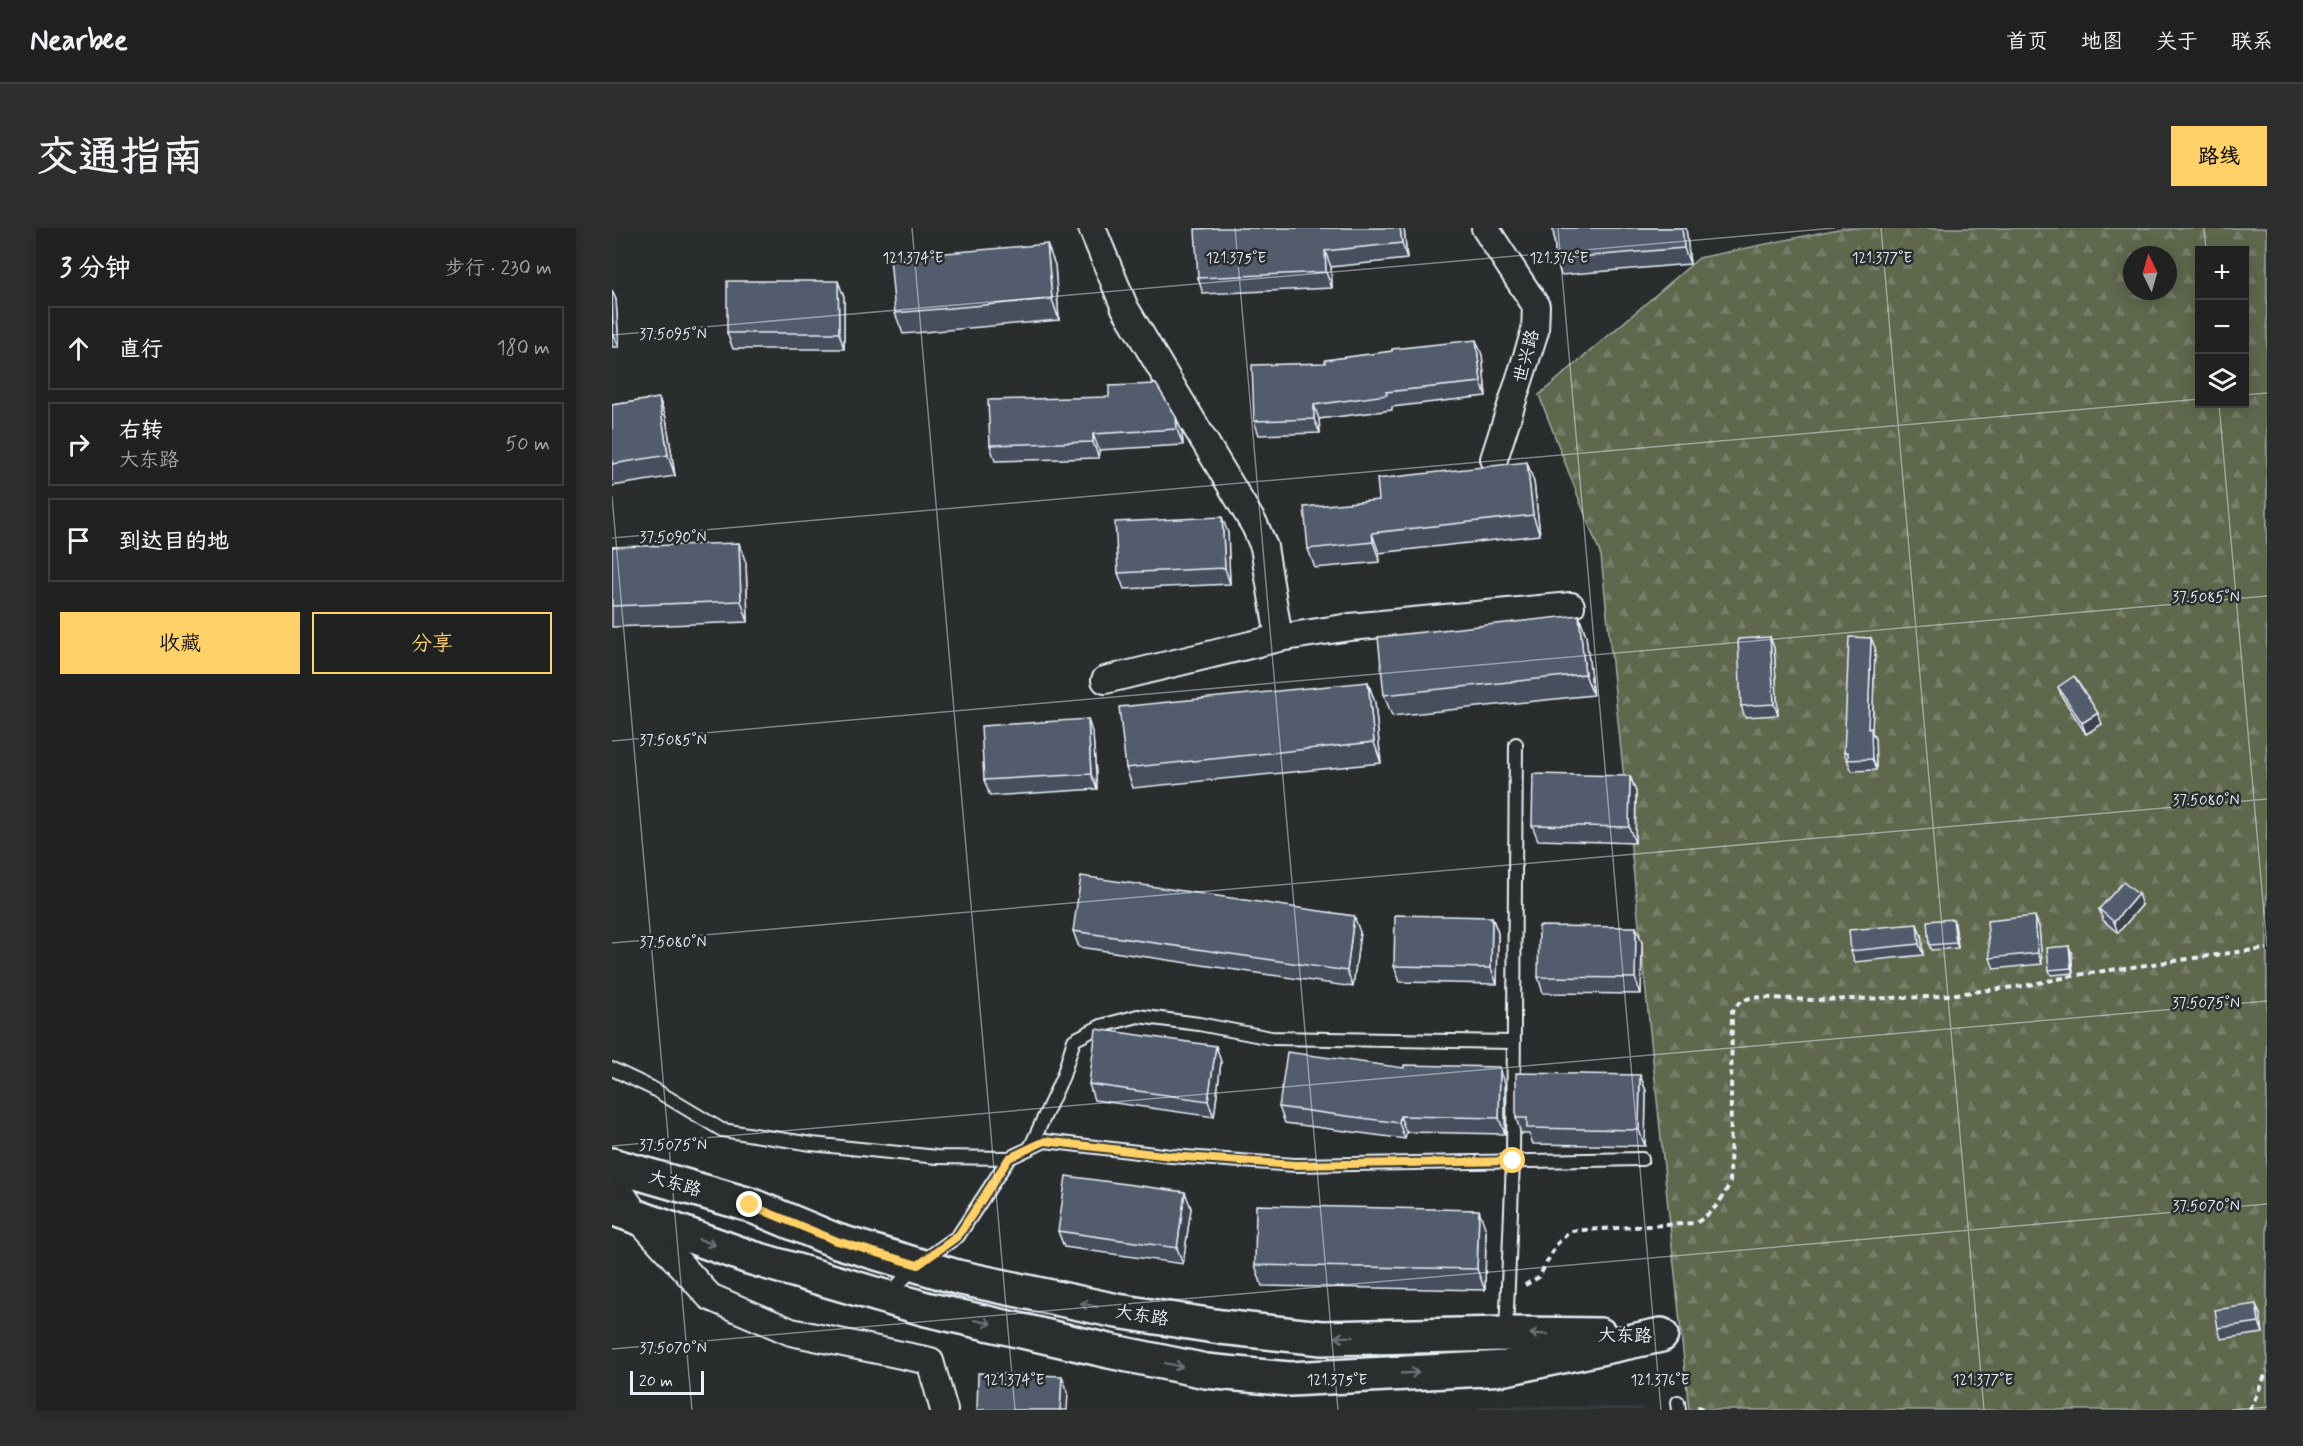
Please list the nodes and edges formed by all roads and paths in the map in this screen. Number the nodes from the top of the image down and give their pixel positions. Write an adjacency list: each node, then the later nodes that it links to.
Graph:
1 (1092, 228): 5 (street)
2 (1485, 228): 3 (street, 世兴路)
3 (1494, 459)
4 (1571, 606): 5 (street)
5 (1279, 638): 6 (street)
6 (1105, 680)
7 (1516, 744): 9 (lane)
8 (2267, 949): 19 (path)
9 (1514, 1042): 11 (lane); 14 (lane)
10 (612, 1069): 12 (lane)
11 (1030, 1148): 12 (lane); 14 (lane)
12 (1009, 1158): 18 (lane)
13 (1642, 1159): 14 (lane)
14 (1513, 1161): 19 (lane)
15 (612, 1165): 18 (street, 大东路)
16 (612, 1179): 17 (street)
17 (625, 1213): 20 (street, one-way to 20); 23 (street)
18 (918, 1265): 20 (lane); 21 (street, 大东路, one-way to 18)
19 (1507, 1294): 21 (lane)
20 (886, 1298): 21 (street, one-way to 21)
21 (1506, 1351)
22 (2267, 1371): 24 (path)
23 (944, 1410)
24 (2250, 1410)

